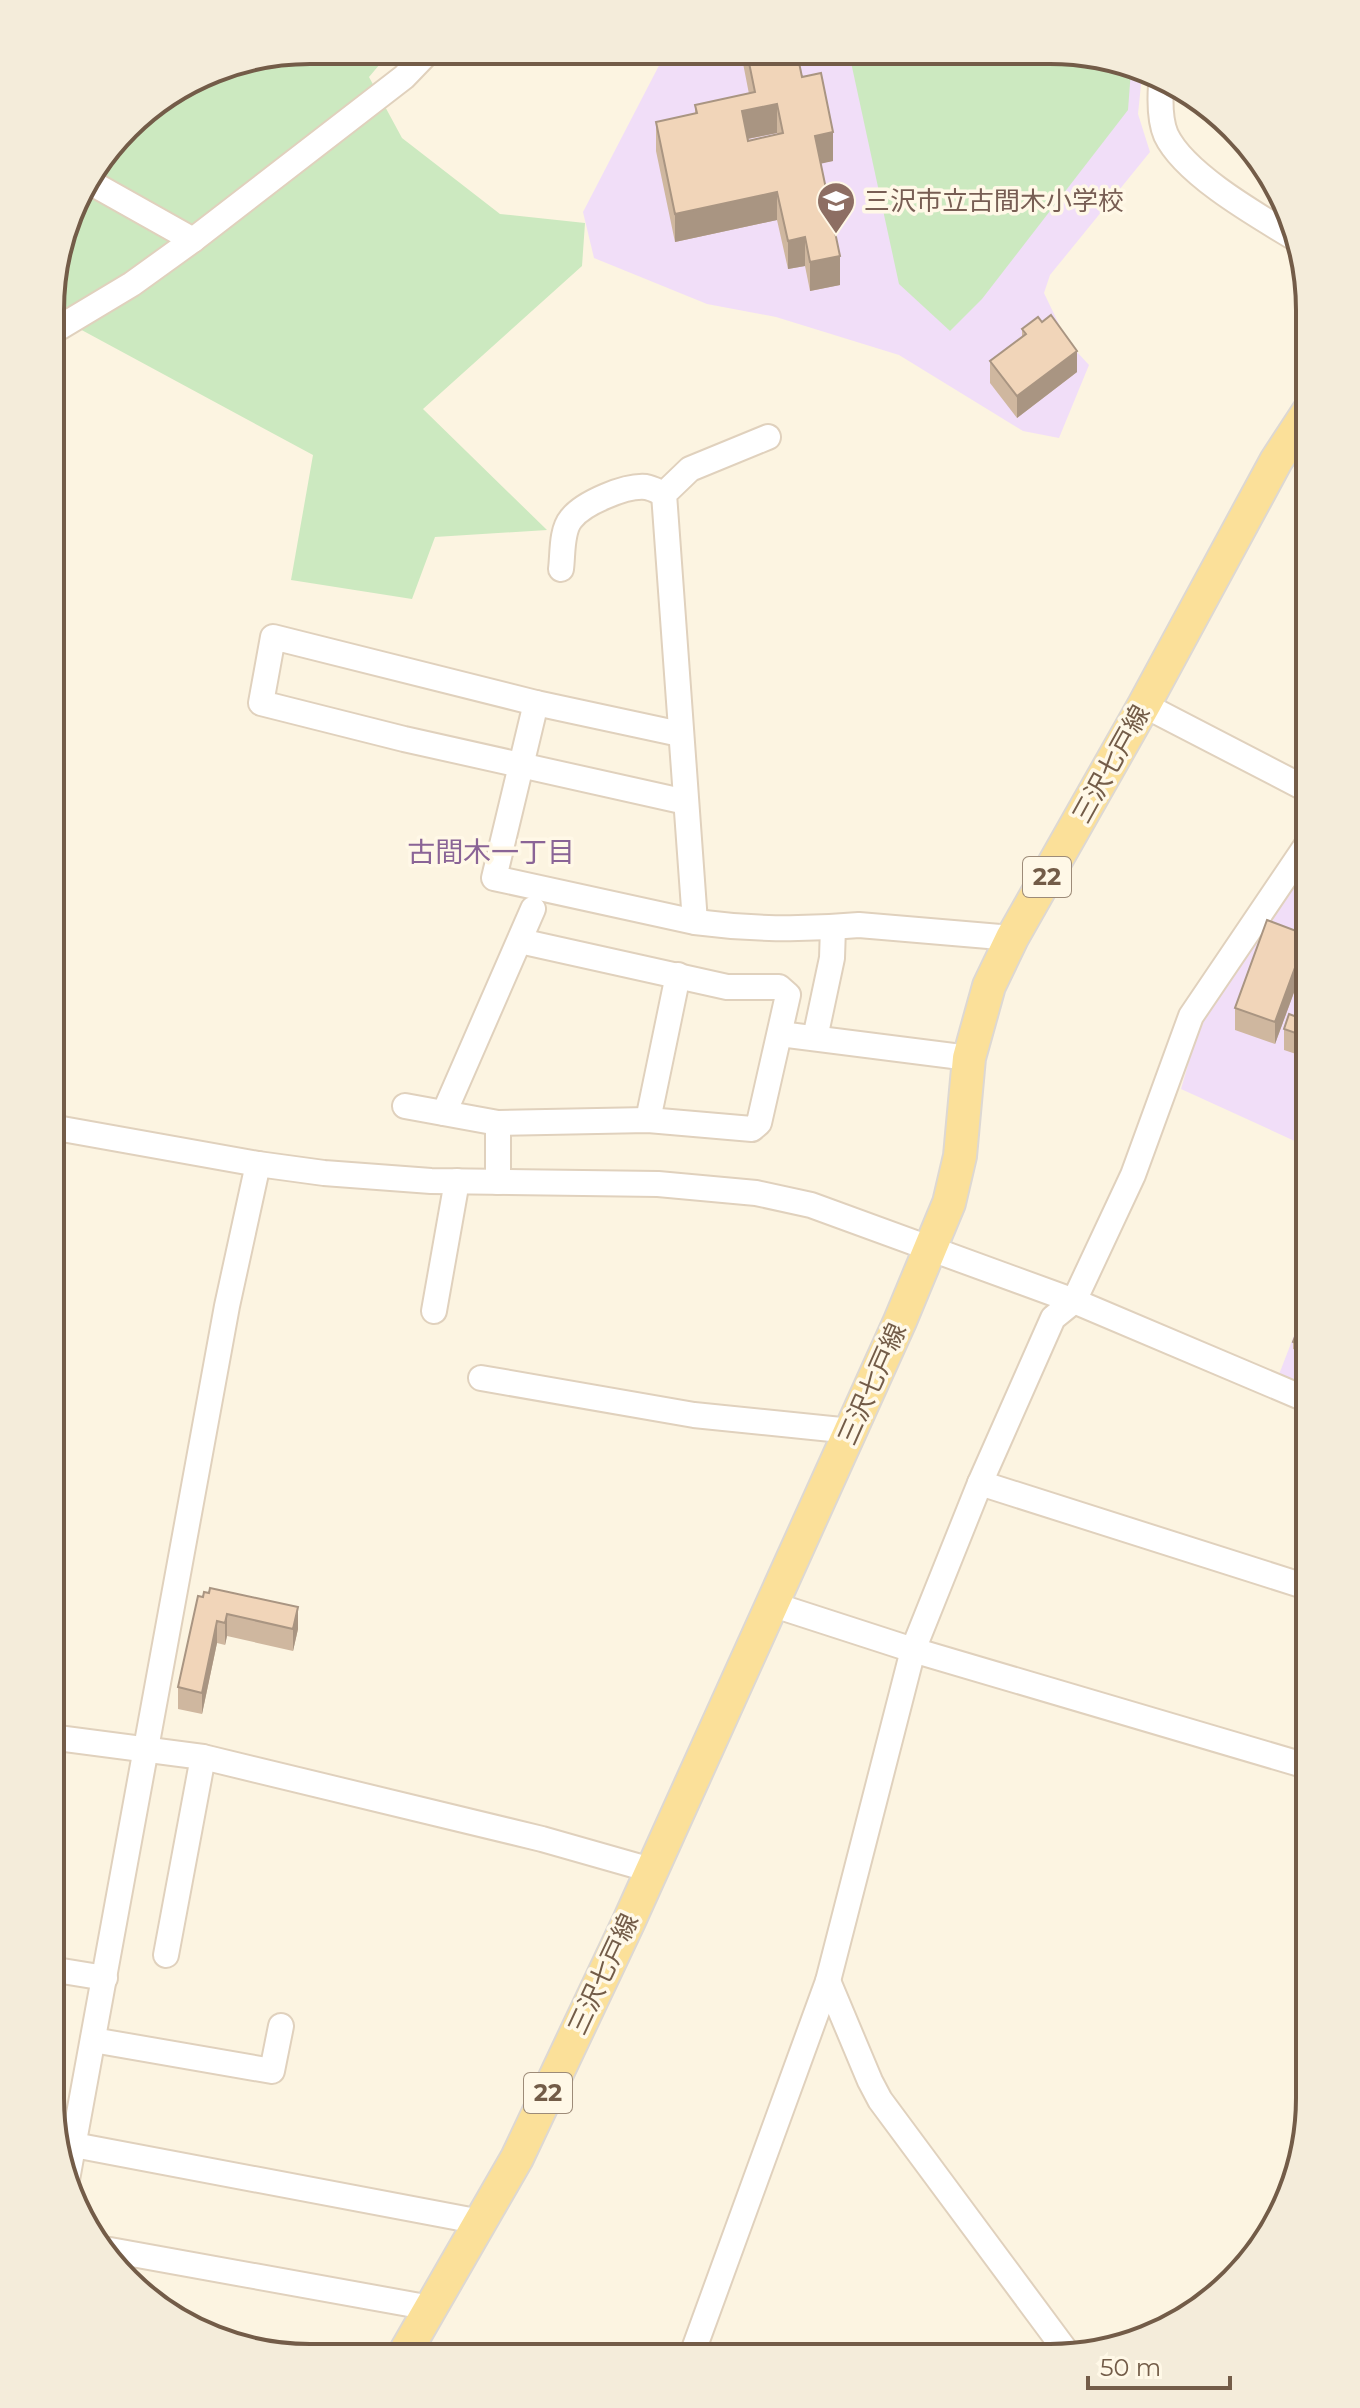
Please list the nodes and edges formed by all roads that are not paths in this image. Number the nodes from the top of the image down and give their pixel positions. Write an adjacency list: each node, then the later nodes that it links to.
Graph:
1 (416, 65): 5 (street)
2 (1161, 90): 4 (street)
3 (97, 186): 5 (street)
4 (1282, 230)
5 (193, 240): 6 (street)
6 (64, 325)
7 (1296, 431): 12 (main road, 三沢七戸線 / 22)
8 (768, 437): 9 (street)
9 (664, 494): 10 (street); 13 (street)
10 (561, 569)
11 (536, 703): 13 (street); 14 (street); 14 (street)
12 (1144, 705): 15 (street); 21 (main road, 三沢七戸線 / 22)
13 (680, 734): 16 (street)
14 (523, 765): 16 (street); 19 (street)
15 (1296, 784)
16 (686, 802): 19 (street)
17 (1296, 861): 36 (street)
18 (533, 909): 22 (street)
19 (695, 922): 20 (street)
20 (833, 927): 21 (street); 25 (street)
21 (1012, 938): 26 (main road, 三沢七戸線 / 22)
22 (520, 941): 23 (street); 28 (street)
23 (678, 975): 24 (street); 29 (street)
24 (780, 1034): 25 (street); 29 (street)
25 (815, 1038): 26 (street)
26 (969, 1058): 35 (main road, 三沢七戸線 / 22)
27 (405, 1106): 28 (street)
28 (444, 1113): 30 (street)
29 (648, 1120): 30 (street)
30 (498, 1123): 34 (street)
31 (64, 1129): 32 (street)
32 (258, 1164): 33 (street); 46 (street)
33 (457, 1181): 34 (street); 37 (street)
34 (498, 1182): 35 (street)
35 (931, 1247): 36 (street); 40 (main road, 三沢七戸線 / 22)
36 (1074, 1301): 39 (street); 41 (street)
37 (434, 1311)
38 (481, 1378): 40 (street)
39 (1295, 1395)
40 (851, 1431): 43 (main road, 三沢七戸線 / 22)
41 (980, 1483): 42 (street); 44 (street)
42 (1295, 1583)
43 (771, 1604): 44 (street); 49 (main road, 三沢七戸線 / 22)
44 (913, 1650): 48 (street); 53 (street)
45 (64, 1739): 46 (street)
46 (147, 1748): 47 (street); 52 (street)
47 (203, 1757): 49 (street); 50 (street)
48 (1295, 1763)
49 (651, 1870): 58 (main road, 三沢七戸線 / 22)
50 (166, 1955)
51 (64, 1971): 52 (street)
52 (105, 1978): 55 (street)
53 (828, 1981): 61 (street); 63 (street)
54 (281, 2026): 55 (street)
55 (93, 2040): 56 (street)
56 (74, 2145): 57 (street); 58 (street)
57 (72, 2156)
58 (481, 2222): 60 (main road, 三沢七戸線 / 22)
59 (119, 2252): 60 (street)
60 (431, 2308): 62 (main road, 三沢七戸線 / 22)
61 (1060, 2343)
62 (410, 2344)
63 (696, 2344)

